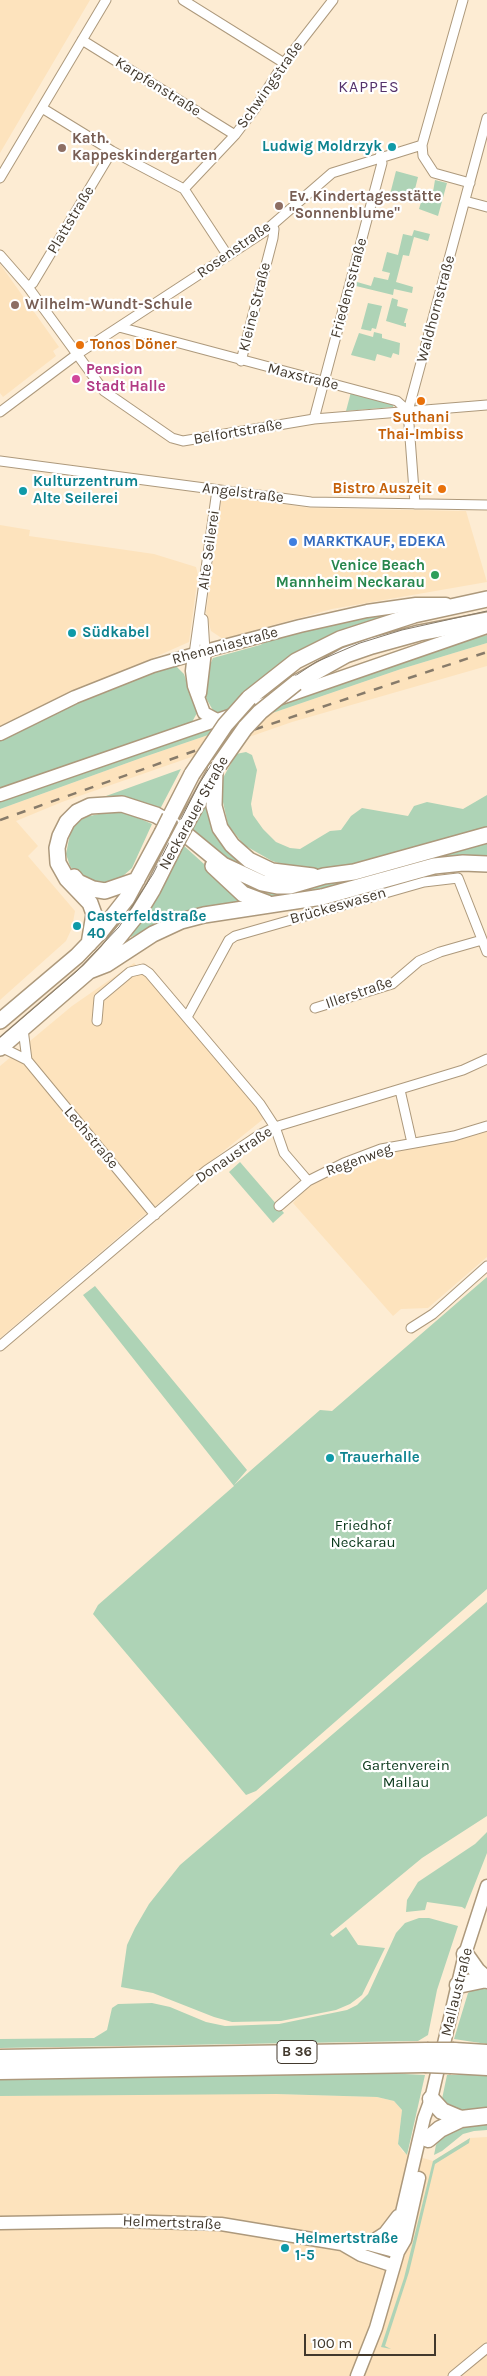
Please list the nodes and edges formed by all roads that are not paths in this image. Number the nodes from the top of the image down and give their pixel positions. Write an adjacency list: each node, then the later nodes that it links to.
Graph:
1 (106, 0): 5 (street)
2 (183, 0): 6 (street)
3 (333, 0): 6 (street, Schwingstraße)
4 (462, 0): 10 (street)
5 (82, 40): 7 (street); 9 (street, Karpfenstraße)
6 (284, 63): 9 (street, Schwingstraße)
7 (42, 108): 11 (street); 13 (street)
8 (487, 118): 14 (street, Waldhornstraße)
9 (234, 135): 15 (street, Schwingstraße)
10 (422, 145): 12 (street, Rosenstraße); 14 (street)
11 (112, 151): 15 (street); 21 (street, Plattstraße)
12 (380, 156): 18 (street, Rosenstraße); 25 (street, Friedensstraße)
13 (0, 178)
14 (470, 183): 16 (street, Waldhornstraße)
15 (184, 188): 20 (street)
16 (465, 201): 17 (street); 27 (street, Waldhornstraße)
17 (487, 207)
18 (272, 225): 20 (street, Rosenstraße); 24 (street, Kleine Straße)
19 (0, 255): 21 (street, Belfortstraße)
20 (228, 256): 22 (street, Rosenstraße)
21 (28, 287): 23 (street, Belfortstraße)
22 (119, 327): 23 (street, Rosenstraße); 24 (street, Maxstraße)
23 (76, 354): 28 (street, Rosenstraße); 29 (street, Belfortstraße)
24 (241, 361): 25 (street, Maxstraße)
25 (324, 382): 27 (street, Maxstraße); 29 (street, Friedensstraße)
26 (487, 405): 27 (street)
27 (408, 410): 29 (street, Belfortstraße); 32 (street, Waldhornstraße)
28 (0, 412)
29 (314, 419)
30 (0, 461): 31 (street, Angelstraße)
31 (217, 490): 32 (street, Angelstraße); 38 (street, Alte Seilerei)
32 (415, 504): 33 (street, Angelstraße)
33 (487, 505)
34 (487, 600): 35 (main road, Neckarauer Straße)
35 (463, 605): 38 (street, Rhenaniastraße); 48 (main road, Neckarauer Straße, bridge)
36 (487, 620): 43 (main road, Neckarauer Straße, bridge)
37 (487, 627): 40 (street)
38 (199, 652): 39 (street, Alte Seilerei); 42 (street, Rhenaniastraße)
39 (204, 713): 40 (street); 41 (street)
40 (219, 721): 41 (street)
41 (195, 728): 44 (street)
42 (0, 734)
43 (217, 768): 47 (main road); 53 (main road, Neckarauer Straße, bridge)
44 (0, 795)
45 (487, 835): 47 (main road)
46 (487, 864): 49 (main road)
47 (324, 876): 51 (main road)
48 (137, 880): 49 (main road); 51 (main road, Neckarauer Straße)
49 (274, 905): 53 (main road)
50 (482, 940): 52 (street, Brückeswasen); 54 (street, Illerstraße); 55 (street, Brückeswasen)
51 (89, 944): 56 (main road, Neckarauer Straße)
52 (487, 952)
53 (88, 971): 58 (main road, Neckarauer Straße)
54 (315, 1008)
55 (187, 1017): 57 (street); 64 (street)
56 (0, 1021)
57 (97, 1021)
58 (23, 1029): 59 (main road, Neckarauer Straße); 61 (street)
59 (0, 1047): 61 (street, Lechstraße)
60 (487, 1059): 62 (street, Donaustraße)
61 (27, 1060): 68 (street, Lechstraße)
62 (400, 1090): 64 (street, Donaustraße); 65 (street, Regenweg)
63 (487, 1126): 65 (street, Regenweg)
64 (275, 1127): 66 (street, Regenweg); 68 (street, Donaustraße)
65 (412, 1143): 66 (street, Regenweg)
66 (308, 1181): 67 (street, Regenweg)
67 (279, 1206)
68 (155, 1215): 71 (street, Donaustraße)
69 (487, 1266): 70 (street)
70 (411, 1328)
71 (0, 1346)
72 (487, 1886): 73 (street, Mallaustraße)
73 (465, 1954): 74 (highway); 75 (street, Mallaustraße)
74 (487, 1980): 75 (highway)
75 (458, 1984): 82 (street, Mallaustraße)
76 (487, 2053): 79 (highway, B 36)
77 (0, 2058): 78 (highway, B 36)
78 (426, 2058): 79 (highway, B 36, bridge); 81 (highway, B 36)
79 (452, 2058): 80 (highway, B 36)
80 (487, 2066)
81 (0, 2071)
82 (432, 2099): 84 (highway); 85 (street, Mallaustraße); 86 (street, Mallaustraße)
83 (487, 2116): 84 (highway)
84 (461, 2120): 85 (highway)
85 (428, 2139): 90 (street, Mallaustraße)
86 (404, 2208): 89 (street); 90 (street, Mallaustraße)
87 (0, 2223): 88 (street, Helmertstraße)
88 (342, 2244): 89 (street, Helmertstraße); 91 (street, Helmertstraße)
89 (368, 2244): 90 (street, Helmertstraße)
90 (398, 2252): 91 (street, Mallaustraße)
91 (394, 2266): 93 (street, Mallaustraße)
92 (487, 2348): 94 (street)
93 (358, 2376)
94 (453, 2376)

